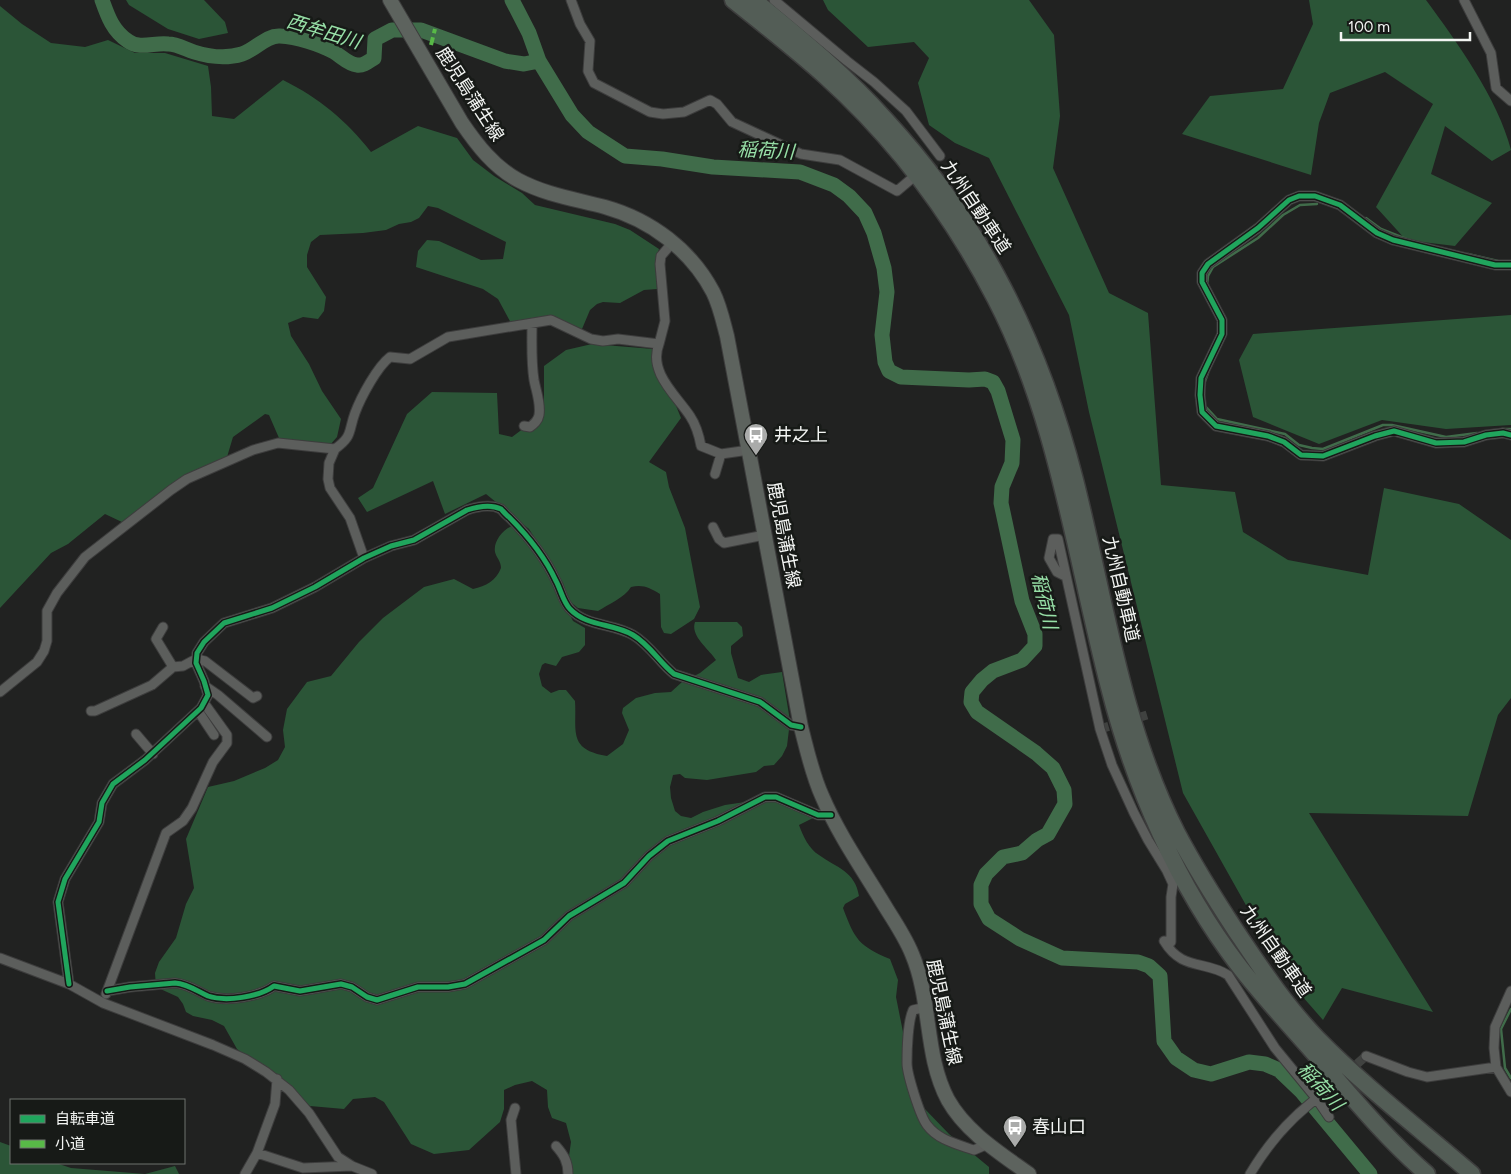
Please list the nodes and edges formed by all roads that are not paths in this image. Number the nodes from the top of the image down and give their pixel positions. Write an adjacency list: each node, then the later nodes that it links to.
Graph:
1 (390, 0): 10 (main road, 鹿児島蒲生線)
2 (571, 0): 9 (street)
3 (733, 0): 63 (highway, 九州自動車道)
4 (754, 0): 64 (highway, 九州自動車道)
5 (774, 0): 8 (street)
6 (1464, 0): 7 (street)
7 (1511, 101)
8 (940, 156)
9 (910, 180)
10 (673, 242): 13 (street); 17 (main road, 鹿児島蒲生線)
11 (1511, 265): 15 (street)
12 (532, 324): 13 (street); 14 (street); 16 (street)
13 (659, 344): 18 (street)
14 (524, 426)
15 (1511, 435)
16 (334, 449): 22 (street); 28 (street)
17 (748, 450): 18 (street); 21 (main road, 鹿児島蒲生線)
18 (721, 454): 19 (street)
19 (715, 474)
20 (713, 527): 21 (street)
21 (765, 535): 33 (main road, 鹿児島蒲生線)
22 (364, 558): 25 (street); 33 (street)
23 (1066, 576): 50 (street)
24 (163, 628): 26 (street)
25 (196, 659): 26 (street); 27 (street); 29 (street)
26 (173, 667): 31 (street)
27 (205, 686): 30 (street); 36 (street)
28 (0, 692)
29 (257, 696)
30 (204, 703): 32 (street); 41 (street)
31 (90, 710)
32 (198, 711): 35 (street); 37 (street)
33 (801, 727): 38 (main road, 鹿児島蒲生線)
34 (136, 734): 37 (street)
35 (214, 735)
36 (267, 737)
37 (152, 754): 40 (street)
38 (831, 815): 41 (street); 44 (main road, 鹿児島蒲生線)
39 (0, 958): 40 (street)
40 (69, 984): 43 (street)
41 (107, 991): 43 (street)
42 (1511, 991): 46 (street)
43 (102, 1004): 47 (street)
44 (926, 1007): 53 (main road, 鹿児島蒲生線); 53 (street)
45 (1366, 1056): 46 (street)
46 (1496, 1067): 49 (street)
47 (277, 1079): 55 (street); 56 (street)
48 (1327, 1091): 50 (street)
49 (1511, 1092)
50 (1316, 1098): 52 (street); 62 (street)
51 (515, 1108): 59 (street)
52 (1329, 1117)
53 (988, 1144): 61 (main road, 鹿児島蒲生線)
54 (556, 1146): 60 (street)
55 (257, 1153): 56 (street); 57 (street)
56 (347, 1169): 58 (street)
57 (245, 1174)
58 (372, 1174)
59 (516, 1174)
60 (568, 1174)
61 (1029, 1174)
62 (1250, 1174)
63 (1427, 1174)
64 (1472, 1174)

